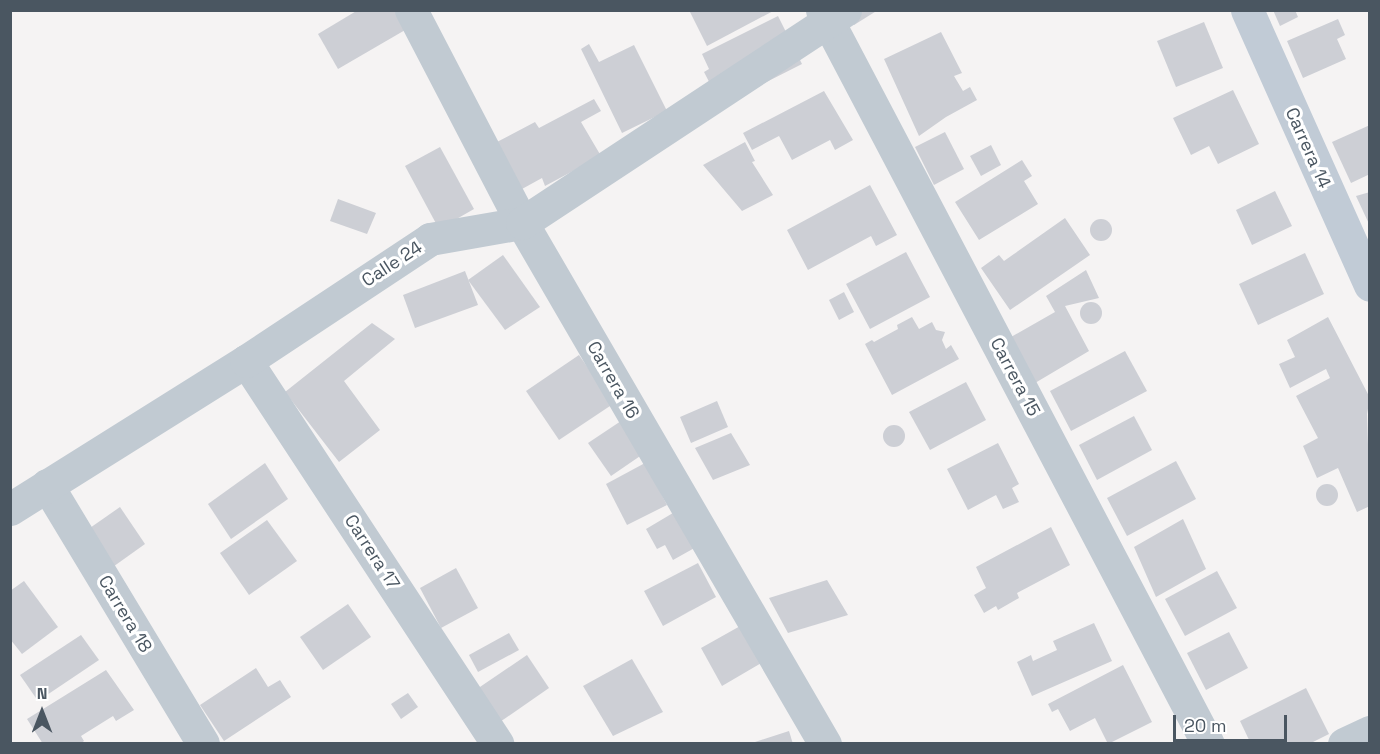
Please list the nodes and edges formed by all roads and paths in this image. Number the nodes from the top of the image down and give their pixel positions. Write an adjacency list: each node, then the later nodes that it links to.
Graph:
1 (411, 10): 4 (street, Carrera 16)
2 (1247, 10): 5 (street, Carrera 14)
3 (831, 14): 4 (street, Calle 24); 13 (street, Carrera 15)
4 (522, 223): 6 (street, Calle 24); 12 (street, Carrera 16)
5 (1370, 285)
6 (246, 361): 7 (street, Calle 24); 11 (street, Carrera 17)
7 (46, 485): 8 (street, Calle 24); 10 (street, Carrera 18)
8 (10, 509)
9 (1370, 732): 14 (street)
10 (203, 744)
11 (498, 744)
12 (825, 744)
13 (1208, 744)
14 (1344, 744)

